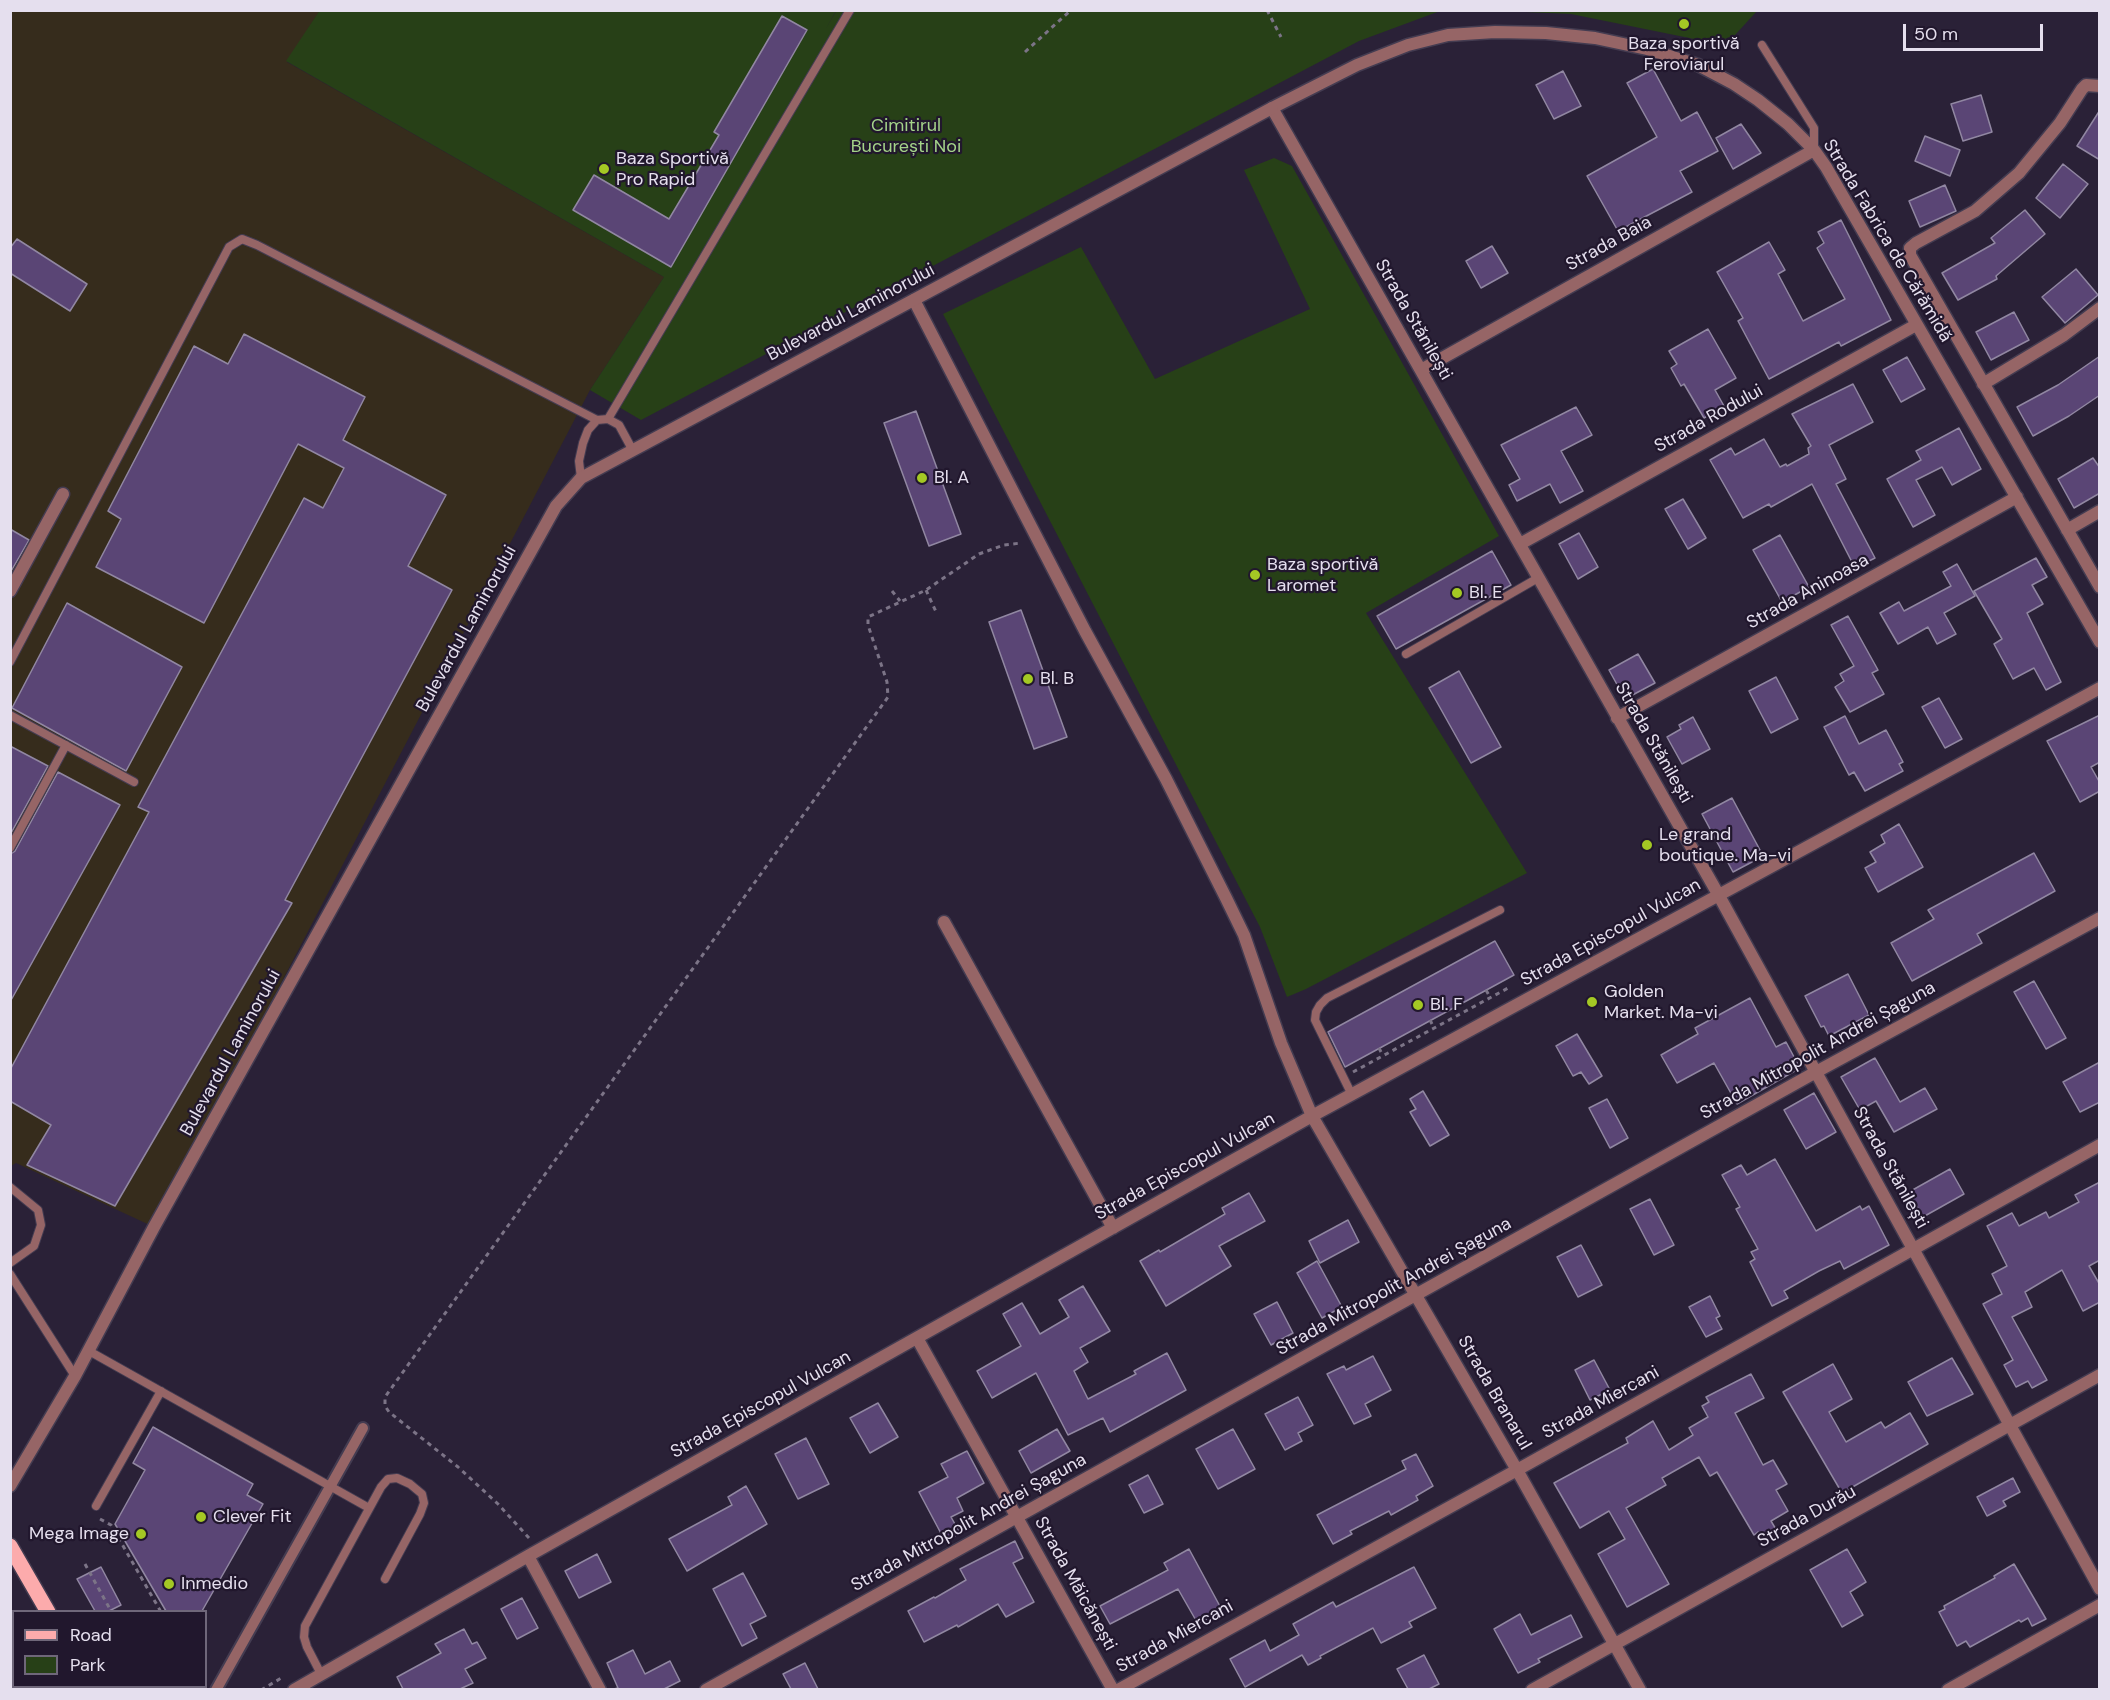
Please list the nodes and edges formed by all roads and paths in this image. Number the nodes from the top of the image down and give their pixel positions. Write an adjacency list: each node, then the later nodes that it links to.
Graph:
1 (850, 10): 15 (lane)
2 (1071, 10): 6 (path)
3 (1267, 10): 4 (path)
4 (1281, 37)
5 (1762, 45): 9 (lane)
6 (1025, 52)
7 (2100, 86): 14 (street, Strada Fabrica de Cărămidă)
8 (1272, 108): 9 (street, Strada Fabrica de Cărămidă); 10 (street, Bulevardul Laminorului); 13 (street, Strada Stănilești)
9 (1814, 150): 12 (street, Strada Fabrica de Cărămidă); 13 (street, Strada Baia)
10 (914, 300): 17 (street, Bulevardul Laminorului); 23 (street, Strada Branarul)
11 (2100, 308): 14 (street)
12 (1916, 325): 20 (street, Strada Fabrica de Cărămidă); 24 (street, Strada Rodului)
13 (1421, 370): 24 (street, Strada Stănilești)
14 (1983, 384): 22 (street, Strada Fabrica de Cărămidă)
15 (608, 419): 16 (lane); 17 (lane)
16 (597, 420): 18 (lane); 34 (lane)
17 (632, 449): 18 (street, Bulevardul Laminorului)
18 (581, 478): 64 (street, Bulevardul Laminorului)
19 (63, 494): 28 (street)
20 (2017, 497): 32 (street, Strada Fabrica de Cărămidă); 37 (street, Strada Aninoasa)
21 (2100, 511): 22 (street)
22 (2067, 530): 26 (street, Strada Fabrica de Cărămidă)
23 (1039, 540): 27 (path); 55 (street, Strada Branarul)
24 (1520, 544): 25 (street, Strada Stănilești)
25 (1539, 578): 33 (lane); 37 (street, Strada Stănilești)
26 (2100, 588)
27 (926, 590): 30 (path); 31 (path)
28 (10, 591)
29 (891, 591): 30 (path)
30 (900, 601): 76 (path)
31 (937, 614)
32 (2100, 642)
33 (1406, 654)
34 (10, 662)
35 (2100, 688): 41 (street, Strada Episcopul Vulcan)
36 (10, 715): 38 (lane)
37 (1617, 718): 41 (street, Strada Stănilești)
38 (66, 745): 39 (lane); 40 (lane)
39 (134, 782)
40 (10, 848)
41 (1718, 894): 52 (street, Strada Stănilești); 54 (street, Strada Episcopul Vulcan)
42 (1500, 910): 53 (lane)
43 (2100, 918): 52 (street, Strada Mitropolit Andrei Șaguna)
44 (944, 922): 58 (street)
45 (1510, 987): 47 (path)
46 (1486, 990): 47 (path)
47 (1490, 998): 49 (path)
48 (1430, 1020): 49 (path)
49 (1434, 1028): 51 (path)
50 (1379, 1048): 51 (path)
51 (1383, 1056): 53 (path)
52 (1816, 1071): 59 (street, Strada Stănilești); 62 (street, Strada Mitropolit Andrei Șaguna)
53 (1343, 1077): 54 (lane)
54 (1352, 1095): 55 (street, Strada Episcopul Vulcan)
55 (1312, 1116): 58 (street, Strada Episcopul Vulcan); 62 (street, Strada Branarul)
56 (2100, 1145): 59 (street, Strada Miercani)
57 (10, 1186): 60 (lane)
58 (1113, 1228): 63 (street, Strada Episcopul Vulcan)
59 (1914, 1249): 68 (street, Strada Stănilești); 70 (street, Strada Miercani)
60 (10, 1263)
61 (10, 1274): 66 (lane)
62 (1417, 1295): 70 (street, Strada Branarul); 75 (street, Strada Mitropolit Andrei Șaguna)
63 (917, 1338): 75 (street, Strada Măicănești); 78 (street, Strada Episcopul Vulcan)
64 (89, 1351): 66 (street, Bulevardul Laminorului); 67 (lane)
65 (2100, 1375): 68 (street, Strada Durău)
66 (75, 1376): 71 (street, Bulevardul Laminorului)
67 (161, 1391): 72 (lane); 73 (lane)
68 (2009, 1426): 81 (street, Strada Stănilești); 86 (street, Strada Durău)
69 (363, 1428): 72 (street)
70 (1517, 1470): 86 (street, Strada Branarul); 92 (street, Strada Miercani)
71 (12, 1479)
72 (330, 1486): 74 (lane); 88 (street)
73 (96, 1506): 85 (path)
74 (369, 1508): 80 (lane); 87 (lane)
75 (1018, 1517): 91 (street, Strada Mitropolit Andrei Șaguna); 92 (street, Strada Măicănești)
76 (531, 1539)
77 (10, 1546): 83 (main road)
78 (528, 1556): 87 (street, Strada Episcopul Vulcan); 90 (street)
79 (85, 1564): 84 (path)
80 (385, 1579)
81 (2100, 1589)
82 (2100, 1605): 95 (street)
83 (47, 1610)
84 (110, 1610)
85 (160, 1610)
86 (1614, 1643): 93 (street, Strada Durău); 94 (street, Strada Branarul)
87 (321, 1674): 89 (street, Strada Episcopul Vulcan)
88 (216, 1689)
89 (294, 1689)
90 (600, 1689)
91 (706, 1689)
92 (1115, 1689)
93 (1532, 1689)
94 (1640, 1689)
95 (1948, 1689)

